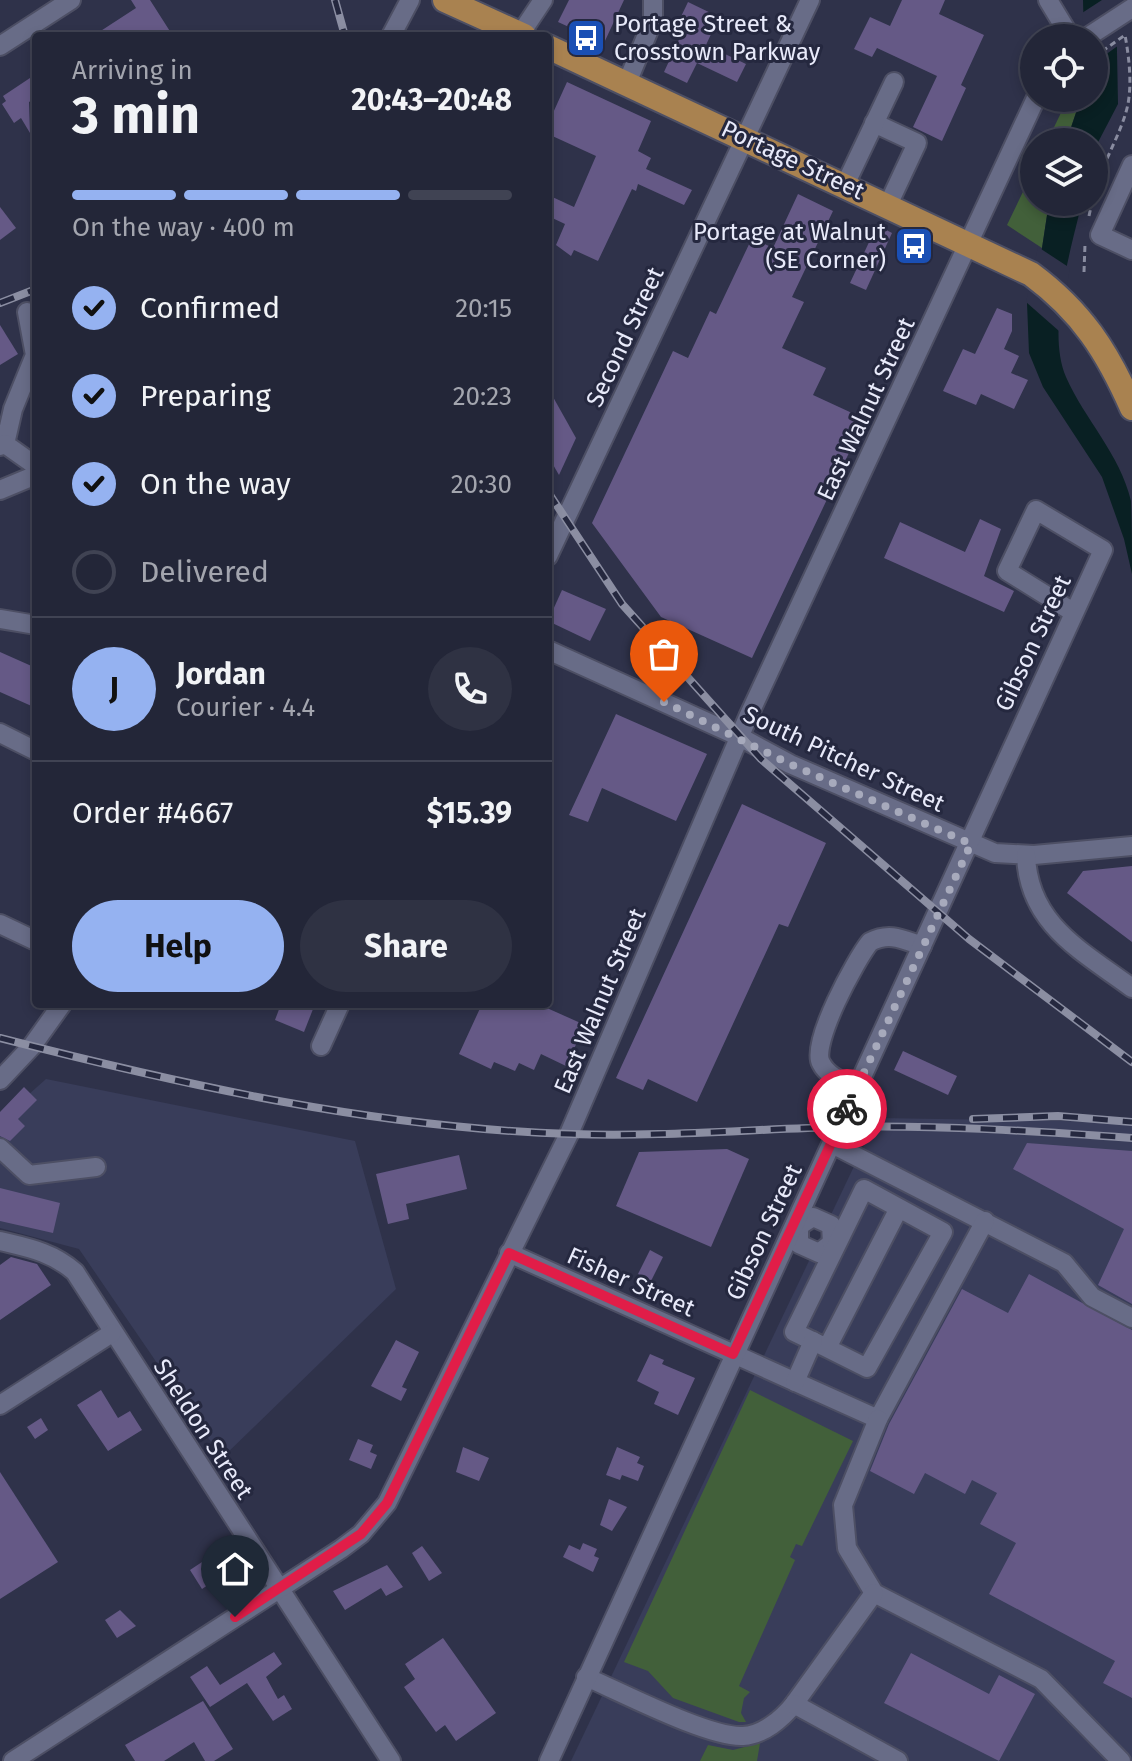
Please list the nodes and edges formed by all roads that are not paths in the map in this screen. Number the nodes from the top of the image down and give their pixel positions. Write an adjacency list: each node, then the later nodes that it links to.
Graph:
1 (71, 0): 12 (street)
2 (410, 0): 9 (street)
3 (445, 0): 10 (main road)
4 (543, 0): 11 (street)
5 (653, 0): 15 (street)
6 (810, 0): 18 (street, Second Street)
7 (1048, 0): 8 (street)
8 (1063, 24)
9 (393, 32)
10 (514, 32)
11 (523, 32)
12 (0, 46)
13 (552, 49): 15 (main road, Portage Street)
14 (894, 82): 17 (street)
15 (627, 83): 18 (main road, Portage Street)
16 (1030, 112): 22 (street, East Walnut Street)
17 (874, 123): 20 (street); 21 (street)
18 (745, 138): 20 (main road, Portage Street); 33 (street, Second Street)
19 (1132, 165): 23 (street)
20 (845, 185): 21 (main road, Portage Street)
21 (888, 205): 22 (main road, Portage Street)
22 (970, 245): 27 (main road, Portage Street); 39 (street, East Walnut Street)
23 (1132, 250)
24 (27, 312): 25 (street)
25 (32, 339)
26 (32, 362): 29 (street)
27 (1124, 370): 28 (main road, Portage Street)
28 (1132, 408)
29 (2, 445): 30 (street)
30 (32, 464)
31 (32, 477): 32 (street)
32 (0, 490)
33 (552, 548)
34 (1073, 612): 34 (street, Gibson Street); 41 (street, Gibson Street)
35 (0, 619): 36 (street)
36 (32, 624)
37 (552, 652): 39 (street, South Pitcher Street)
38 (0, 733): 40 (street)
39 (740, 737): 41 (street, South Pitcher Street); 61 (street, East Walnut Street)
40 (32, 749)
41 (971, 844): 43 (street, South Pitcher Street); 46 (street, Gibson Street)
42 (1132, 846): 43 (street, South Pitcher Street)
43 (1026, 855): 47 (street)
44 (0, 924): 45 (street)
45 (32, 939)
46 (922, 946): 52 (street, Gibson Street); 52 (street)
47 (1132, 988)
48 (59, 1008): 51 (street)
49 (338, 1008): 50 (street)
50 (321, 1046)
51 (0, 1080)
52 (857, 1089): 53 (street, Gibson Street)
53 (832, 1144): 57 (street); 58 (street, Gibson Street)
54 (0, 1148): 55 (street)
55 (96, 1167)
56 (899, 1208): 60 (street); 64 (street); 64 (street)
57 (985, 1221): 62 (street); 68 (street)
58 (796, 1225): 60 (street); 65 (street, Gibson Street)
59 (0, 1241): 63 (street, Sheldon Street)
60 (835, 1244): 64 (street)
61 (509, 1253): 65 (street, Fisher Street); 69 (street, East Walnut Street)
62 (1132, 1318)
63 (112, 1333): 67 (street); 69 (street, Sheldon Street)
64 (820, 1344): 66 (street)
65 (733, 1354): 66 (street, Fisher Street); 71 (street, Gibson Street)
66 (795, 1382): 68 (street, Fisher Street)
67 (0, 1405)
68 (872, 1416): 70 (street)
69 (278, 1589): 73 (street, East Walnut Street); 74 (street, Sheldon Street)
70 (874, 1593): 72 (street); 77 (street)
71 (586, 1677): 72 (street); 75 (street, Gibson Street)
72 (794, 1704): 76 (street)
73 (13, 1761)
74 (391, 1761)
75 (549, 1761)
76 (898, 1761)
77 (1121, 1761)

